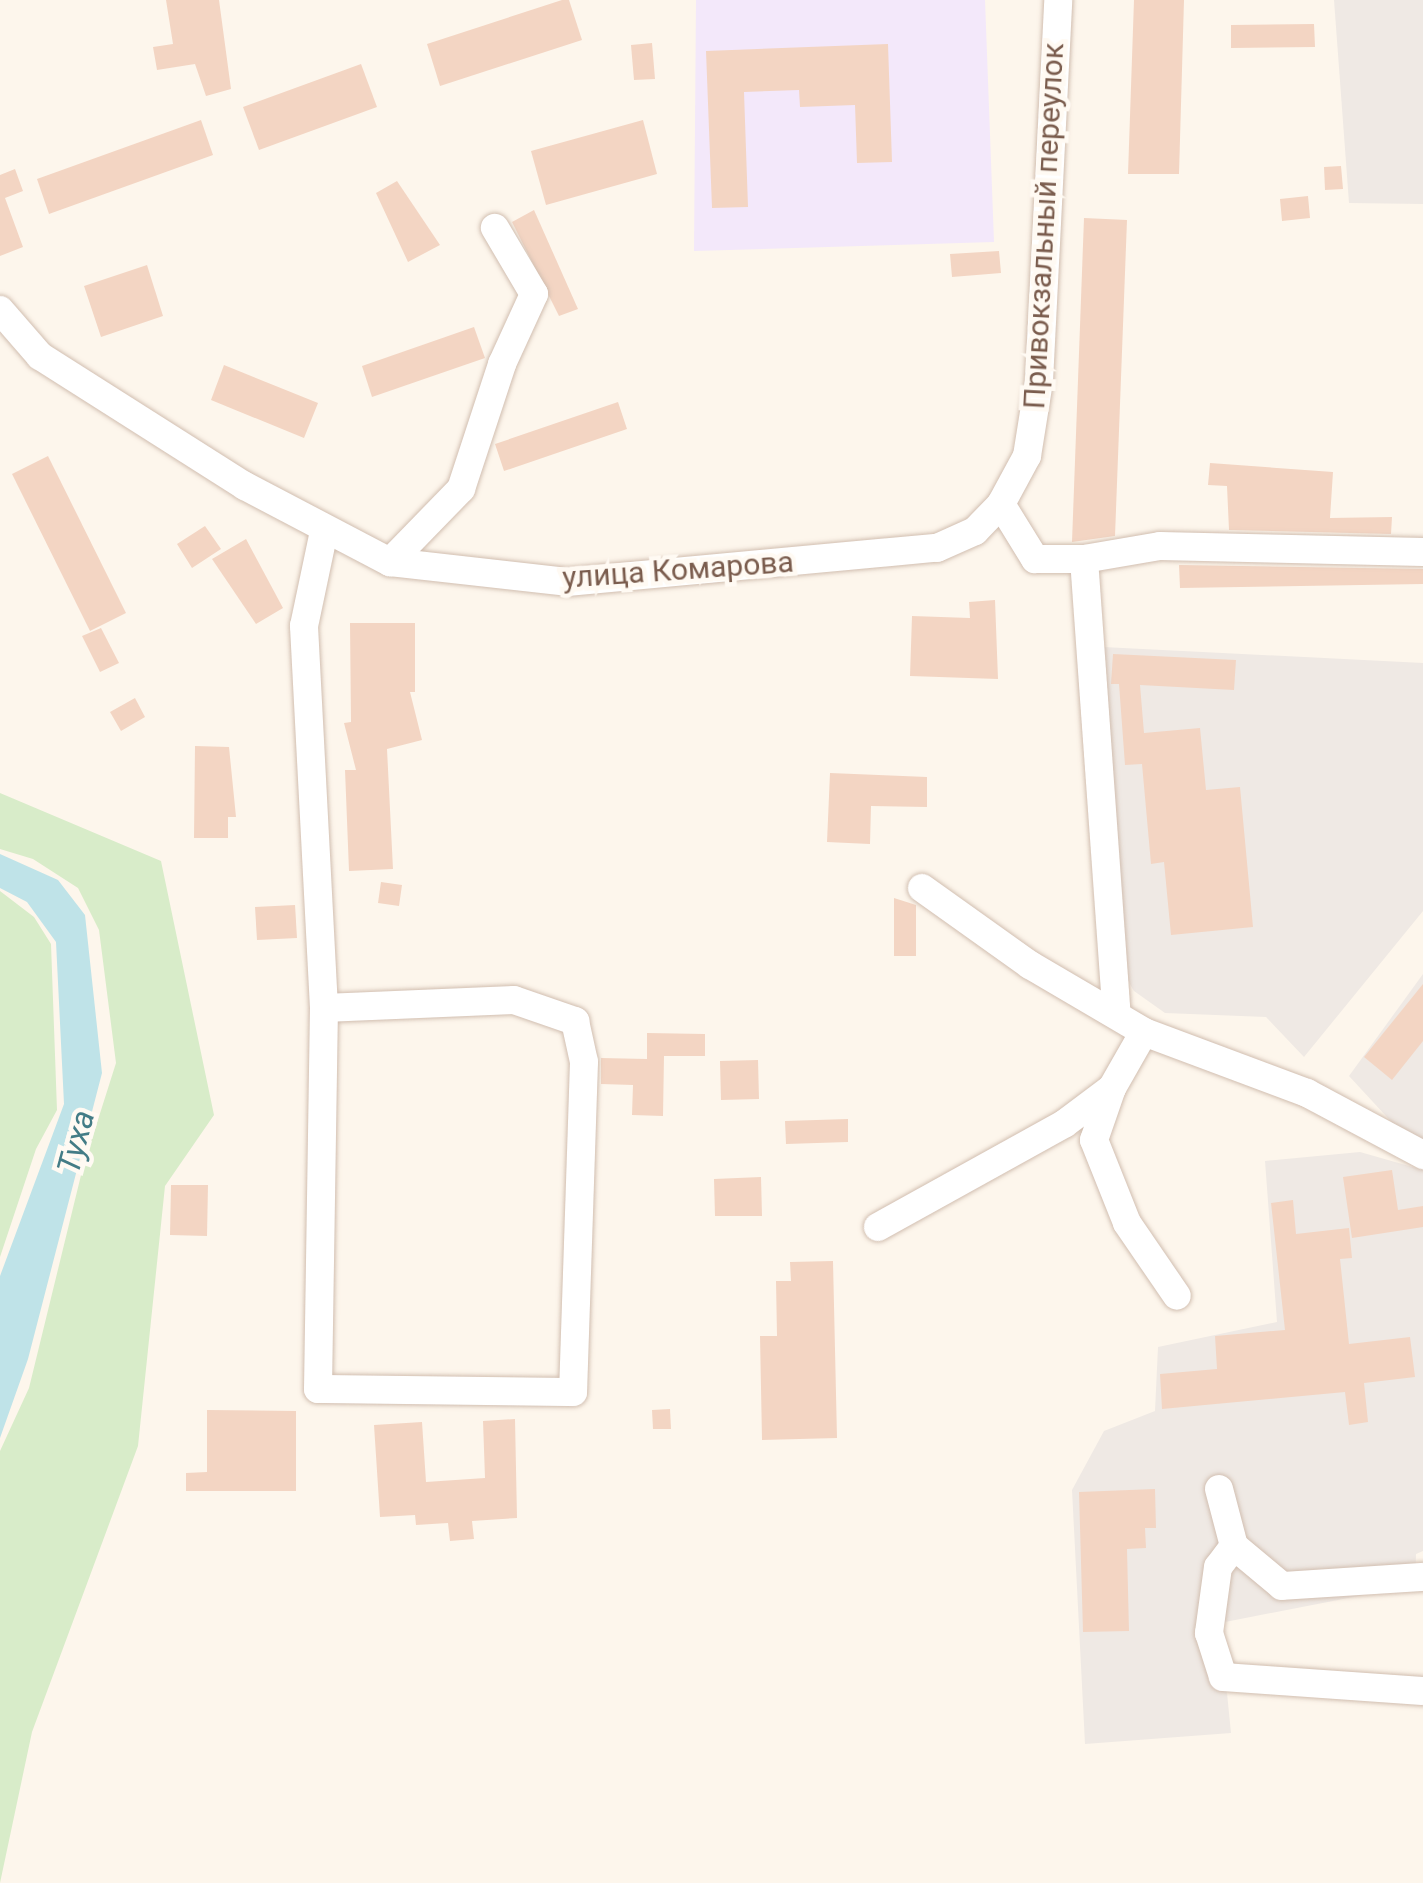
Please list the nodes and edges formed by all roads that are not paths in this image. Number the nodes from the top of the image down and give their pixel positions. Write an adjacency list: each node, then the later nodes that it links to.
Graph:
1 (1058, 0): 4 (street, Привокзальный переулок)
2 (495, 228): 8 (street)
3 (0, 310): 5 (street, улица Комарова)
4 (1000, 504): 7 (street); 8 (street, улица Комарова)
5 (324, 531): 8 (street, улица Комарова); 10 (street)
6 (1423, 552): 7 (street)
7 (1084, 559): 11 (street)
8 (390, 562)
9 (922, 888): 11 (street)
10 (324, 1008): 10 (street)
11 (1117, 1014): 12 (street)
12 (1144, 1032): 13 (street); 14 (street)
13 (1112, 1088): 15 (street); 16 (street)
14 (1423, 1155)
15 (878, 1227)
16 (1177, 1296)
17 (1220, 1489): 18 (street)
18 (1234, 1546): 19 (street); 20 (street)
19 (1423, 1577)
20 (1423, 1691)

